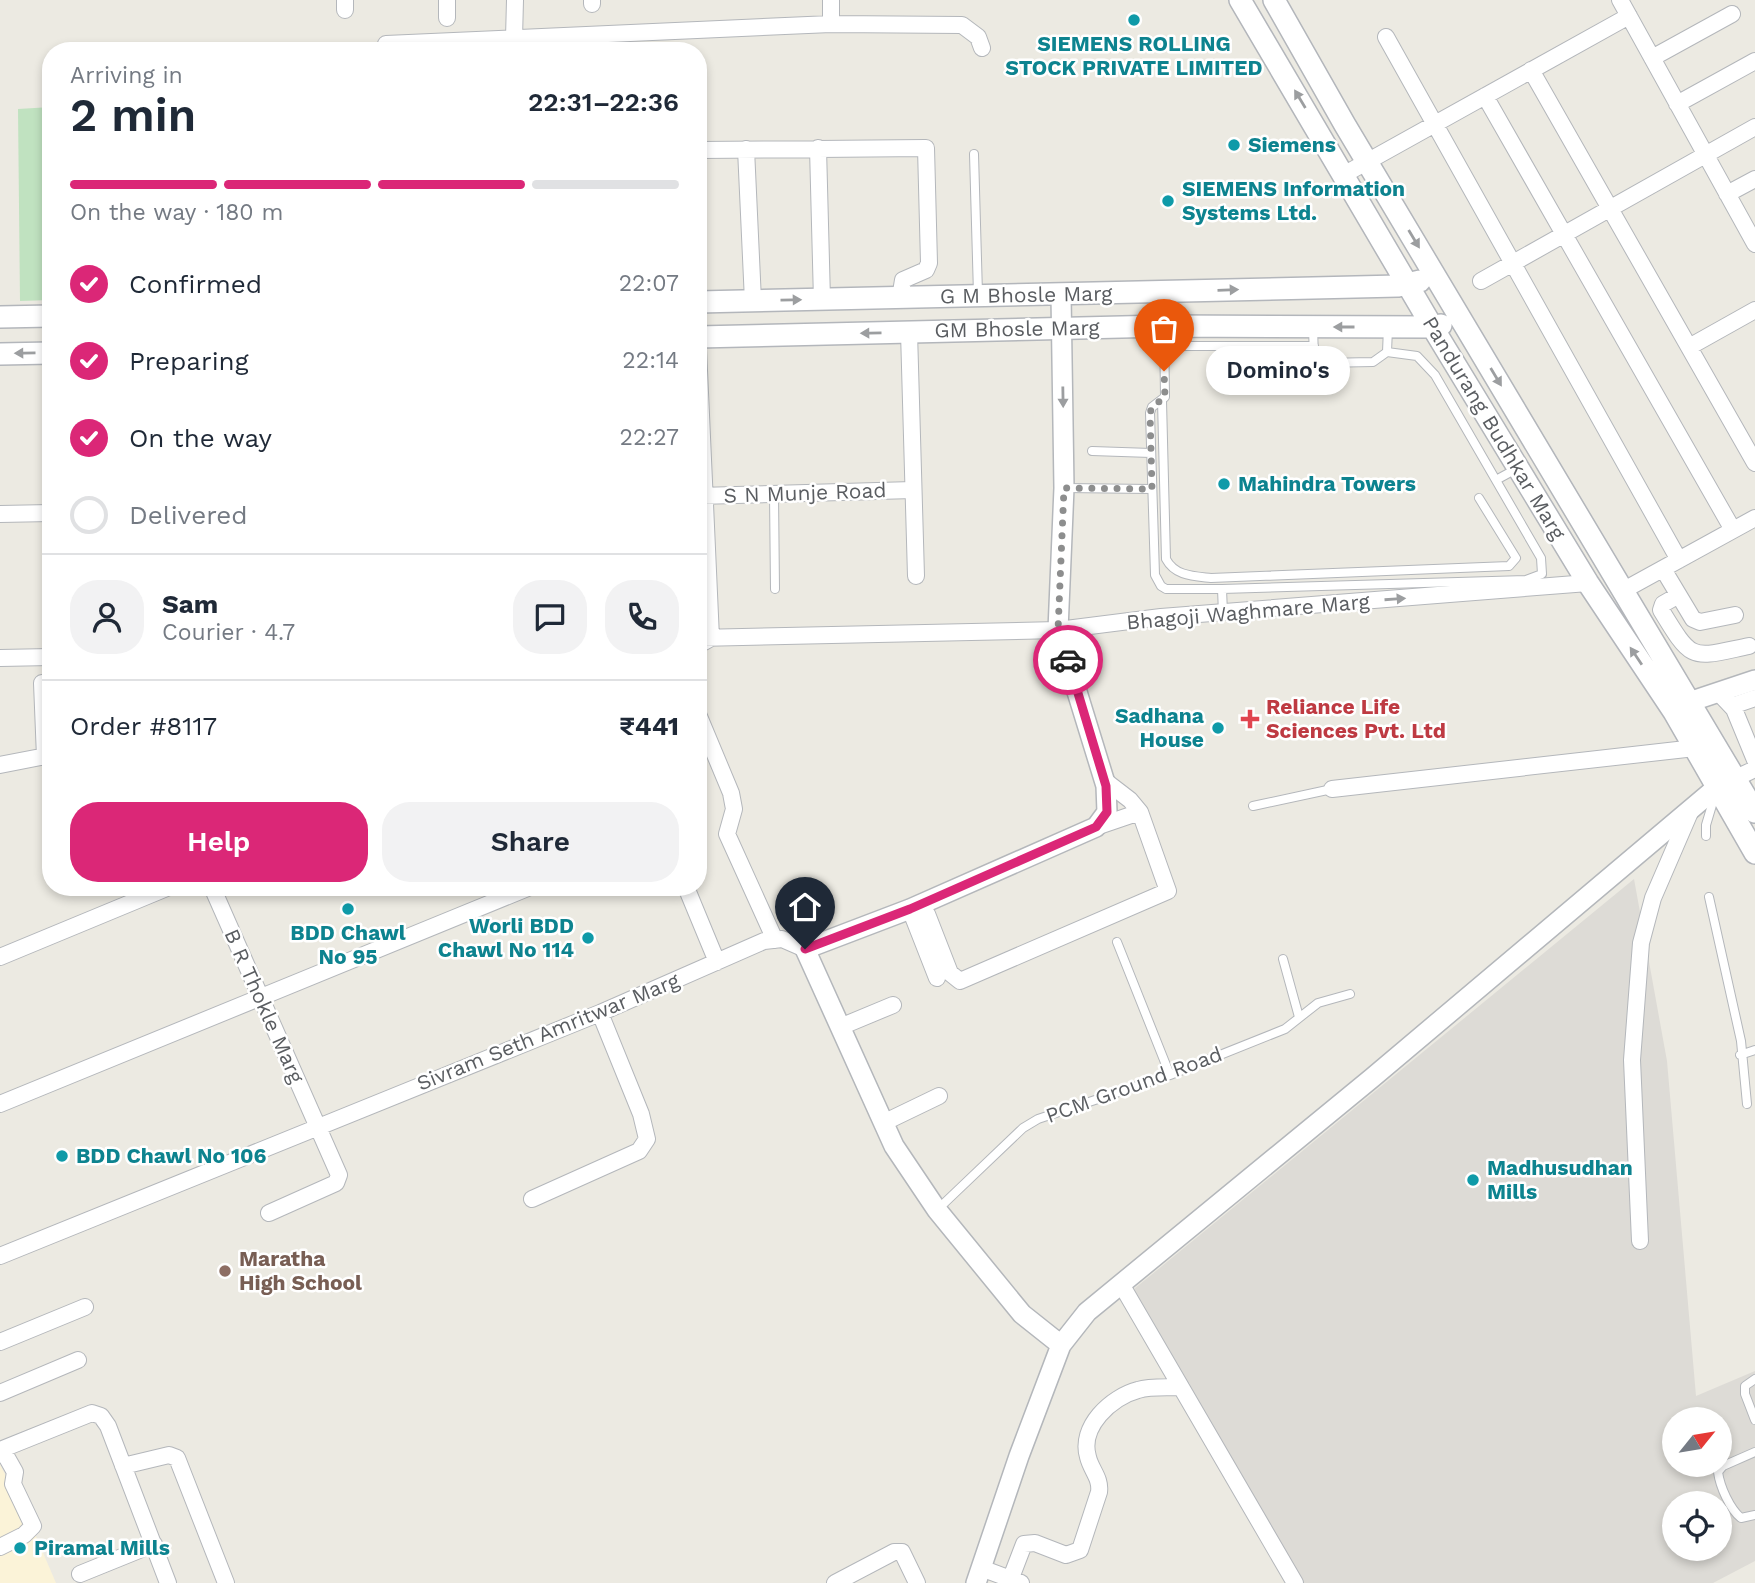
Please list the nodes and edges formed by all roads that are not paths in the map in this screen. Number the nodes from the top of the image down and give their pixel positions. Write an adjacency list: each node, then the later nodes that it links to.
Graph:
1 (447, 0): 8 (street)
2 (514, 0): 11 (street)
3 (831, 0): 9 (street)
4 (1240, 0): 27 (main road, Pandurang Budhkar Marg, one-way to 4)
5 (1274, 0): 26 (main road, Pandurang Budhkar Marg)
6 (1628, 6): 14 (street); 16 (street)
7 (1732, 14): 14 (street)
8 (447, 18)
9 (831, 24): 11 (street); 13 (street)
10 (1385, 37): 19 (street)
11 (514, 38): 12 (street)
12 (429, 42)
13 (982, 48)
14 (1652, 58): 18 (street)
15 (1755, 61): 18 (street)
16 (1531, 70): 17 (street); 30 (street)
17 (1485, 96): 19 (street); 31 (street)
18 (1677, 104): 25 (street)
19 (1434, 124): 26 (street); 33 (street)
20 (1755, 127): 25 (street)
21 (818, 148): 22 (street); 39 (street); 40 (street)
22 (746, 149): 23 (street); 41 (street)
23 (707, 150)
24 (974, 154): 38 (lane)
25 (1706, 155): 29 (street); 30 (street)
26 (1367, 161): 27 (street); 34 (main road, Pandurang Budhkar Marg, one-way to 34)
27 (1345, 174): 36 (main road, Pandurang Budhkar Marg)
28 (1755, 179): 29 (street)
29 (1727, 194): 32 (street)
30 (1610, 209): 31 (street); 55 (street)
31 (1564, 234): 33 (street); 74 (street)
32 (1754, 242)
33 (1513, 263): 35 (street); 75 (street)
34 (1435, 275): 36 (main road, G M Bhosle Marg); 46 (main road, Pandurang Budhkar Marg)
35 (1481, 281)
36 (1408, 285): 37 (main road, G M Bhosle Marg, one-way to 36); 49 (main road, Pandurang Budhkar Marg)
37 (1061, 295): 38 (main road, G M Bhosle Marg); 50 (street)
38 (978, 296): 39 (main road, G M Bhosle Marg)
39 (900, 298): 40 (main road, G M Bhosle Marg)
40 (822, 300): 41 (main road, G M Bhosle Marg, one-way to 40)
41 (753, 301): 42 (main road, G M Bhosle Marg)
42 (707, 302)
43 (1755, 310): 55 (street)
44 (42, 316): 45 (main road)
45 (0, 317)
46 (1460, 319): 49 (main road, GM Bhosle Marg); 82 (main road, Pandurang Budhkar Marg, one-way to 82)
47 (1164, 326): 50 (main road, GM Bhosle Marg); 53 (main road, GM Bhosle Marg); 59 (lane)
48 (1388, 327): 49 (main road, GM Bhosle Marg); 53 (main road, GM Bhosle Marg, one-way to 53); 56 (lane)
49 (1433, 327): 63 (main road, Pandurang Budhkar Marg)
50 (1062, 328): 51 (main road, GM Bhosle Marg); 65 (street, one-way to 65)
51 (909, 332): 52 (main road, GM Bhosle Marg, one-way to 52); 67 (street)
52 (707, 337)
53 (1313, 337): 54 (lane); 56 (lane)
54 (1184, 346)
55 (1689, 347): 62 (street)
56 (1387, 352): 64 (lane)
57 (42, 353): 58 (main road, one-way to 58)
58 (0, 354)
59 (1162, 401): 61 (lane); 70 (lane)
60 (1091, 451): 61 (lane)
61 (1151, 453): 66 (lane)
62 (1755, 463)
63 (1519, 468): 64 (lane); 78 (main road, Pandurang Budhkar Marg)
64 (1496, 480): 79 (lane)
65 (1064, 488): 66 (lane); 87 (street)
66 (1152, 489): 81 (lane)
67 (913, 490): 68 (street, S N Munje Road); 77 (street)
68 (775, 494): 69 (street, S N Munje Road); 80 (lane)
69 (707, 496)
70 (1479, 498)
71 (42, 513): 72 (street)
72 (0, 514)
73 (1755, 518): 74 (street)
74 (1733, 530): 75 (street)
75 (1679, 560): 76 (street)
76 (1663, 569): 82 (street); 83 (street)
77 (916, 576)
78 (1588, 583): 84 (street, Bhagoji Waghmare Marg, one-way to 78); 98 (main road, Pandurang Budhkar Marg, one-way to 78)
79 (1334, 586): 81 (lane); 84 (lane)
80 (775, 589)
81 (1222, 589): 85 (lane)
82 (1625, 590): 98 (main road, Pandurang Budhkar Marg)
83 (1678, 596): 86 (street); 89 (street)
84 (1336, 604): 85 (street, Bhagoji Waghmare Marg)
85 (1223, 613): 87 (street, Bhagoji Waghmare Marg)
86 (1735, 615)
87 (1058, 630): 88 (street, Bhagoji Waghmare Marg); 105 (street)
88 (707, 640)
89 (1749, 646)
90 (42, 657): 91 (street)
91 (0, 658)
92 (1755, 680): 94 (street)
93 (41, 683): 95 (street)
94 (1717, 692): 97 (street); 98 (street)
95 (42, 693)
96 (1755, 698): 97 (street)
97 (1732, 706): 102 (street)
98 (1682, 707): 100 (main road, Pandurang Budhkar Marg); 106 (main road, Pandurang Budhkar Marg)
99 (707, 735): 121 (street)
100 (1695, 748): 106 (main road, Pandurang Budhkar Marg); 107 (street)
101 (42, 757): 103 (street)
102 (1755, 760)
103 (0, 765)
104 (1755, 769): 106 (street)
105 (1104, 780): 110 (street); 112 (street)
106 (1726, 783): 109 (street); 111 (main road, Pandurang Budhkar Marg); 113 (lane); 114 (main road, Pandurang Budhkar Marg)
107 (1332, 789): 108 (lane)
108 (1253, 806)
109 (1691, 810): 145 (street); 147 (street)
110 (1140, 812): 112 (street); 120 (street)
111 (1755, 812)
112 (1096, 827): 120 (street)
113 (1706, 836)
114 (1755, 853)
115 (147, 896): 124 (street)
116 (216, 896): 129 (street, B R Thokle Marg)
117 (508, 896): 129 (street)
118 (689, 896): 126 (street)
119 (1709, 897): 135 (lane)
120 (919, 911): 123 (street); 127 (street)
121 (775, 940): 123 (street); 126 (street, Sivram Seth Amritwar Marg)
122 (1117, 942): 136 (lane)
123 (805, 949): 133 (street)
124 (0, 957)
125 (1283, 958): 132 (lane)
126 (717, 961): 131 (street, Sivram Seth Amritwar Marg)
127 (937, 978)
128 (1350, 994): 132 (lane, PCM Ground Road)
129 (260, 998): 138 (street); 141 (street, B R Thokle Marg)
130 (893, 1005): 133 (street)
131 (600, 1013): 141 (street, Sivram Seth Amritwar Marg); 142 (street)
132 (1299, 1017): 136 (lane, PCM Ground Road)
133 (840, 1027): 140 (street)
134 (1755, 1050): 135 (lane)
135 (1740, 1055): 139 (lane)
136 (1170, 1075): 143 (lane, PCM Ground Road)
137 (939, 1096): 140 (street)
138 (0, 1104)
139 (1747, 1104)
140 (883, 1123): 143 (street)
141 (317, 1126): 144 (street, B R Thokle Marg); 146 (street, Sivram Seth Amritwar Marg)
142 (532, 1199)
143 (937, 1210): 150 (street)
144 (269, 1213)
145 (1640, 1241)
146 (0, 1256)
147 (1121, 1284): 150 (street); 153 (street)
148 (85, 1307): 149 (street)
149 (0, 1342)
150 (1061, 1345): 163 (street)
151 (78, 1360): 154 (street)
152 (1755, 1379): 155 (lane)
153 (1181, 1387): 164 (street); 169 (street)
154 (0, 1393)
155 (1755, 1420)
156 (1755, 1452): 159 (lane)
157 (3, 1459): 158 (street); 161 (street)
158 (123, 1466): 160 (street); 166 (street)
159 (1755, 1515)
160 (154, 1544): 162 (street); 165 (street)
161 (0, 1547)
162 (80, 1574)
163 (978, 1575): 164 (street)
164 (1014, 1582)
165 (168, 1583)
166 (226, 1583)
167 (835, 1583): 168 (street)
168 (917, 1583)
169 (1296, 1583)

